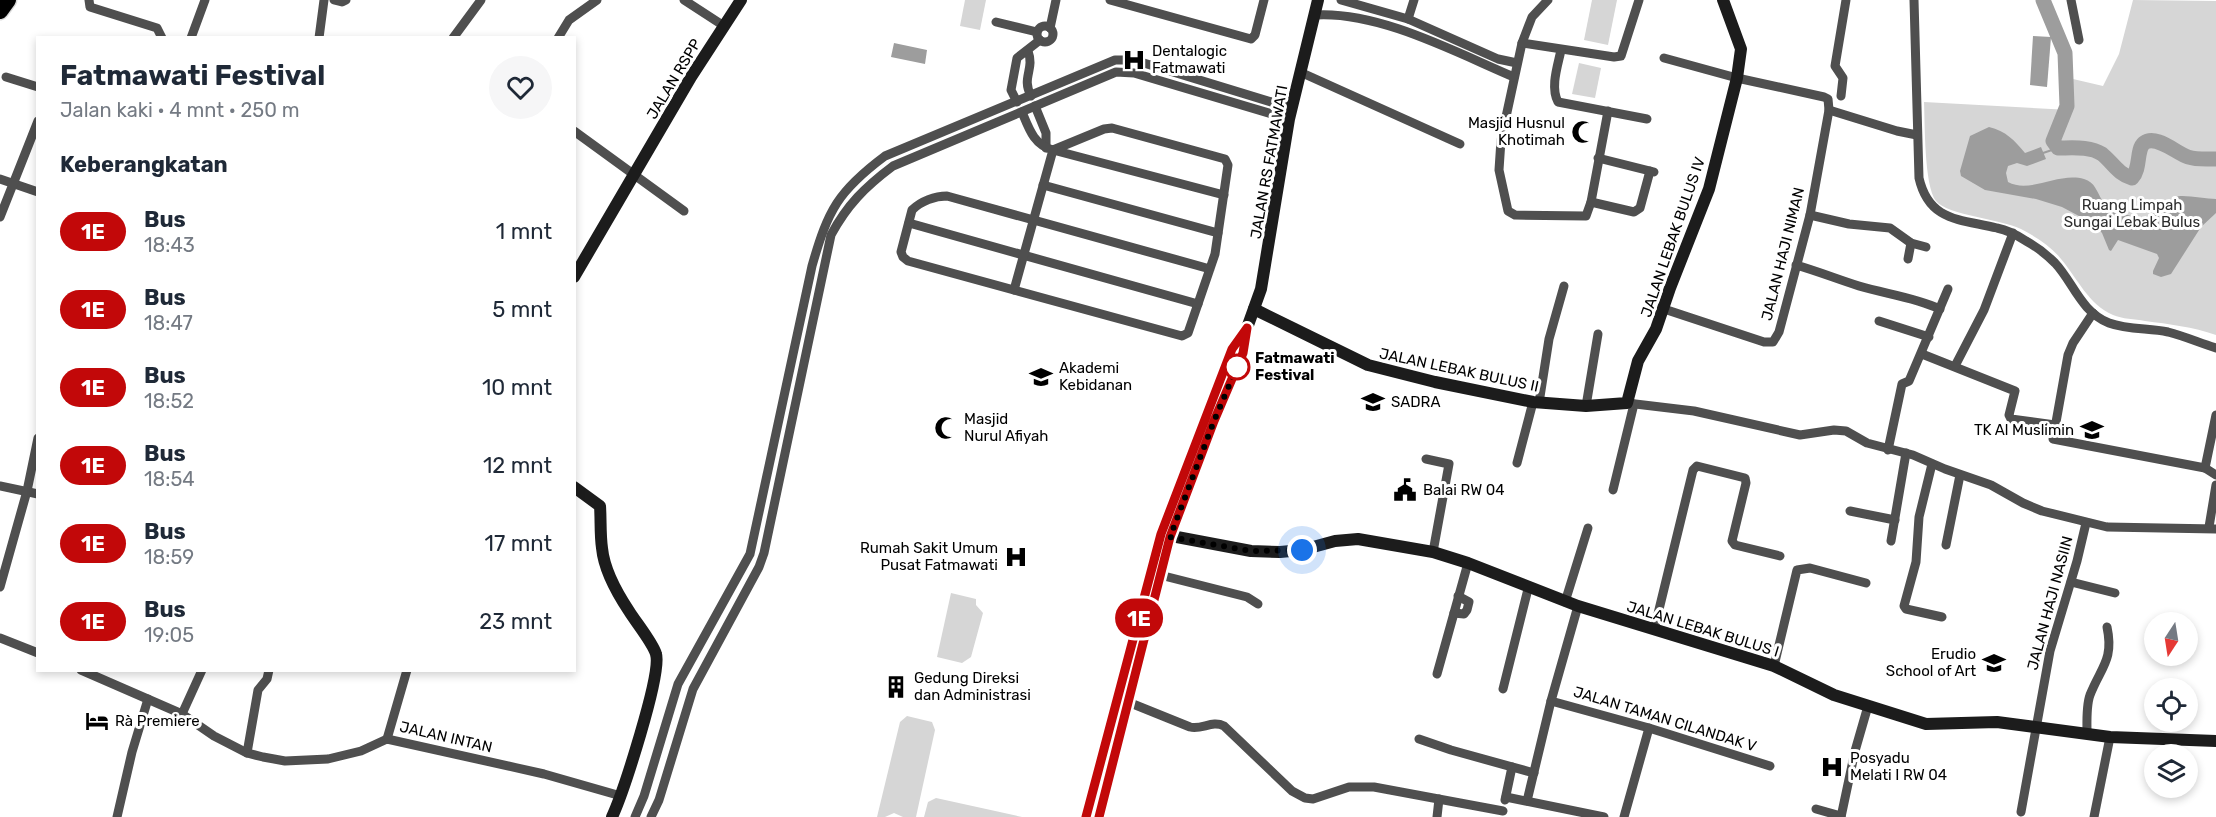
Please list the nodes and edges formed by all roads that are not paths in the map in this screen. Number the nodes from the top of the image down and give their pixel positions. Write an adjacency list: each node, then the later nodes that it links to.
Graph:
1 (8, 0): 23 (highway)
2 (205, 0): 30 (street)
3 (324, 0): 31 (street)
4 (334, 0): 5 (street)
5 (346, 0)
6 (481, 0): 32 (street)
7 (597, 0): 33 (street)
8 (684, 0): 27 (street)
9 (741, 0): 27 (street, JALAN RSPP)
10 (1056, 0): 28 (street)
11 (1110, 0): 12 (street)
12 (1264, 0)
13 (1318, 0): 24 (street, JALAN RS FATMAWATI)
14 (1341, 0): 25 (street)
15 (1414, 0): 25 (street)
16 (1548, 0): 36 (street)
17 (1639, 0): 37 (street)
18 (1723, 0): 45 (street, JALAN LEBAK BULUS IV)
19 (1846, 0): 48 (street)
20 (1914, 0): 58 (street)
21 (2071, 0): 35 (street)
22 (90, 4): 29 (street)
23 (0, 11)
24 (1315, 15): 41 (street); 42 (street, JALAN RS FATMAWATI)
25 (1408, 19): 41 (street)
26 (996, 22): 34 (street)
27 (724, 26): 62 (street, JALAN RSPP)
28 (1050, 28): 34 (street); 34 (street)
29 (161, 36)
30 (192, 36)
31 (319, 36)
32 (454, 36)
33 (559, 36)
34 (1039, 36): 38 (street)
35 (2079, 40)
36 (1522, 43): 37 (street); 40 (street)
37 (1561, 50): 52 (street)
38 (1028, 51): 47 (street); 49 (street)
39 (1664, 58): 45 (street)
40 (1517, 63): 41 (street); 44 (street)
41 (1496, 64): 44 (street)
42 (1299, 72): 54 (street, JALAN RS FATMAWATI); 59 (street)
43 (6, 77): 46 (street)
44 (1514, 77): 68 (street)
45 (1737, 78): 51 (street, JALAN HAJI NIMAN); 90 (street, JALAN LEBAK BULUS IV)
46 (36, 86)
47 (1031, 96): 49 (street); 54 (street)
48 (1841, 96)
49 (1017, 102): 81 (street)
50 (1035, 106): 53 (street); 54 (street); 60 (street)
51 (1828, 110): 58 (street); 70 (street, JALAN HAJI NIMAN)
52 (1608, 111): 55 (street); 61 (street)
53 (1022, 112): 60 (street); 82 (street)
54 (1290, 113): 89 (street, JALAN RS FATMAWATI)
55 (1647, 119)
56 (36, 126): 64 (street)
57 (576, 132): 62 (street)
58 (1917, 135): 75 (street)
59 (1460, 144)
60 (1050, 149): 65 (street); 67 (street); 67 (street)
61 (1598, 158): 68 (street); 68 (street)
62 (634, 175): 69 (street); 84 (street)
63 (0, 179): 64 (street)
64 (11, 184): 66 (street); 71 (street)
65 (1043, 185): 72 (street); 74 (street)
66 (36, 191)
67 (1224, 195): 74 (street)
68 (1591, 202)
69 (684, 212)
70 (1810, 215): 76 (street); 80 (street, JALAN HAJI NIMAN)
71 (0, 217)
72 (1034, 220): 73 (street); 78 (street); 83 (street)
73 (909, 223): 78 (street); 87 (street)
74 (1218, 233): 83 (street)
75 (2013, 233): 92 (street); 98 (street)
76 (1911, 243): 77 (street); 79 (street)
77 (1926, 247)
78 (1024, 255): 87 (street); 88 (street)
79 (1908, 259)
80 (1796, 265): 90 (street, JALAN HAJI NIMAN); 91 (street)
81 (812, 266): 82 (street); 143 (street)
82 (824, 268): 145 (street)
83 (1210, 270): 88 (street)
84 (576, 273)
85 (1564, 286): 99 (street)
86 (1948, 289): 91 (street)
87 (1014, 290): 88 (street)
88 (1198, 304)
89 (1254, 309): 99 (street, JALAN LEBAK BULUS II); 124 (street, JALAN RS FATMAWATI)
90 (1664, 309): 100 (street, JALAN LEBAK BULUS IV)
91 (1940, 309): 95 (street)
92 (2093, 313): 96 (street); 103 (street)
93 (1879, 321): 95 (street)
94 (1598, 334): 101 (street)
95 (1929, 337): 97 (street)
96 (2216, 348)
97 (1922, 354): 98 (street); 105 (street)
98 (1955, 366): 103 (street)
99 (1536, 403): 101 (street, JALAN LEBAK BULUS II); 108 (street)
100 (1631, 404): 101 (street, JALAN LEBAK BULUS II); 105 (street, JALAN LEBAK BULUS II); 116 (street)
101 (1586, 406)
102 (2216, 416): 110 (street)
103 (2055, 425): 110 (street)
104 (36, 448): 117 (street)
105 (1888, 450): 106 (street, JALAN LEBAK BULUS II)
106 (1906, 453): 109 (street, JALAN LEBAK BULUS II); 120 (street)
107 (1426, 459): 127 (street)
108 (1517, 463)
109 (1932, 464): 111 (street, JALAN LEBAK BULUS II); 138 (street)
110 (2205, 468): 112 (street)
111 (1960, 475): 121 (street, JALAN LEBAK BULUS II); 126 (street)
112 (2216, 475)
113 (2216, 485): 123 (street)
114 (0, 486): 117 (street)
115 (576, 488): 168 (street)
116 (1613, 490)
117 (27, 491): 118 (street); 133 (street)
118 (36, 493)
119 (1850, 512): 120 (street)
120 (1895, 520): 125 (street)
121 (2086, 523): 123 (street, JALAN LEBAK BULUS II); 131 (street, JALAN HAJI NASIIN)
122 (1588, 528): 137 (street)
123 (2212, 528)
124 (1165, 535): 127 (street, JALAN LEBAK BULUS I); 130 (street, JALAN RS FATMAWATI); 174 (street, JALAN RS FATMAWATI)
125 (1891, 541)
126 (1946, 545)
127 (1433, 552): 129 (street, JALAN LEBAK BULUS I)
128 (1780, 556): 140 (street)
129 (1468, 563): 134 (street, JALAN LEBAK BULUS I); 150 (street)
130 (1160, 575): 136 (street); 154 (street, JALAN RS FATMAWATI)
131 (2071, 582): 135 (street); 157 (street, JALAN HAJI NASIIN)
132 (1866, 583): 144 (street)
133 (0, 587)
134 (1528, 589): 137 (street, JALAN LEBAK BULUS I); 151 (street)
135 (2115, 593)
136 (1258, 604)
137 (1572, 604): 140 (street, JALAN LEBAK BULUS I); 153 (street)
138 (1942, 617)
139 (2107, 627): 159 (street)
140 (1654, 630): 144 (street, JALAN LEBAK BULUS I)
141 (0, 638): 142 (street)
142 (36, 652)
143 (688, 664): 145 (street); 179 (street)
144 (1774, 666): 155 (street, JALAN LEBAK BULUS I)
145 (701, 671): 180 (street)
146 (86, 672): 152 (street, JALAN INTAN)
147 (201, 672): 156 (street)
148 (269, 672): 164 (street)
149 (406, 672): 162 (street)
150 (1437, 674)
151 (1503, 689)
152 (148, 699): 156 (street, JALAN INTAN); 177 (street)
153 (1551, 701): 158 (street, JALAN TAMAN CILANDAK V); 167 (street)
154 (1128, 702): 170 (street); 174 (street, JALAN RS FATMAWATI)
155 (1868, 706): 157 (street, JALAN LEBAK BULUS I); 176 (street)
156 (182, 714): 164 (street, JALAN INTAN)
157 (2037, 727): 159 (street, JALAN LEBAK BULUS I); 173 (street, JALAN HAJI NASIIN)
158 (1648, 728): 165 (street, JALAN TAMAN CILANDAK V); 183 (street)
159 (2087, 734): 160 (street, JALAN LEBAK BULUS I)
160 (2110, 737): 163 (street, JALAN LEBAK BULUS I); 184 (street)
161 (1419, 738): 166 (street)
162 (387, 739): 164 (street, JALAN INTAN); 168 (street, JALAN INTAN)
163 (2216, 741)
164 (247, 753)
165 (1770, 766)
166 (1512, 767): 167 (street); 169 (street)
167 (1534, 773): 171 (street)
168 (621, 796): 178 (street)
169 (1506, 797): 171 (street); 175 (street)
170 (1439, 799): 175 (street); 181 (street)
171 (1527, 801): 182 (street)
172 (1816, 810): 176 (street)
173 (2021, 812)
174 (1093, 813)
175 (1502, 814)
176 (1841, 816)
177 (117, 817)
178 (612, 817)
179 (634, 817)
180 (651, 817)
181 (1437, 817)
182 (1604, 817)
183 (1624, 817)
184 (2094, 817)

